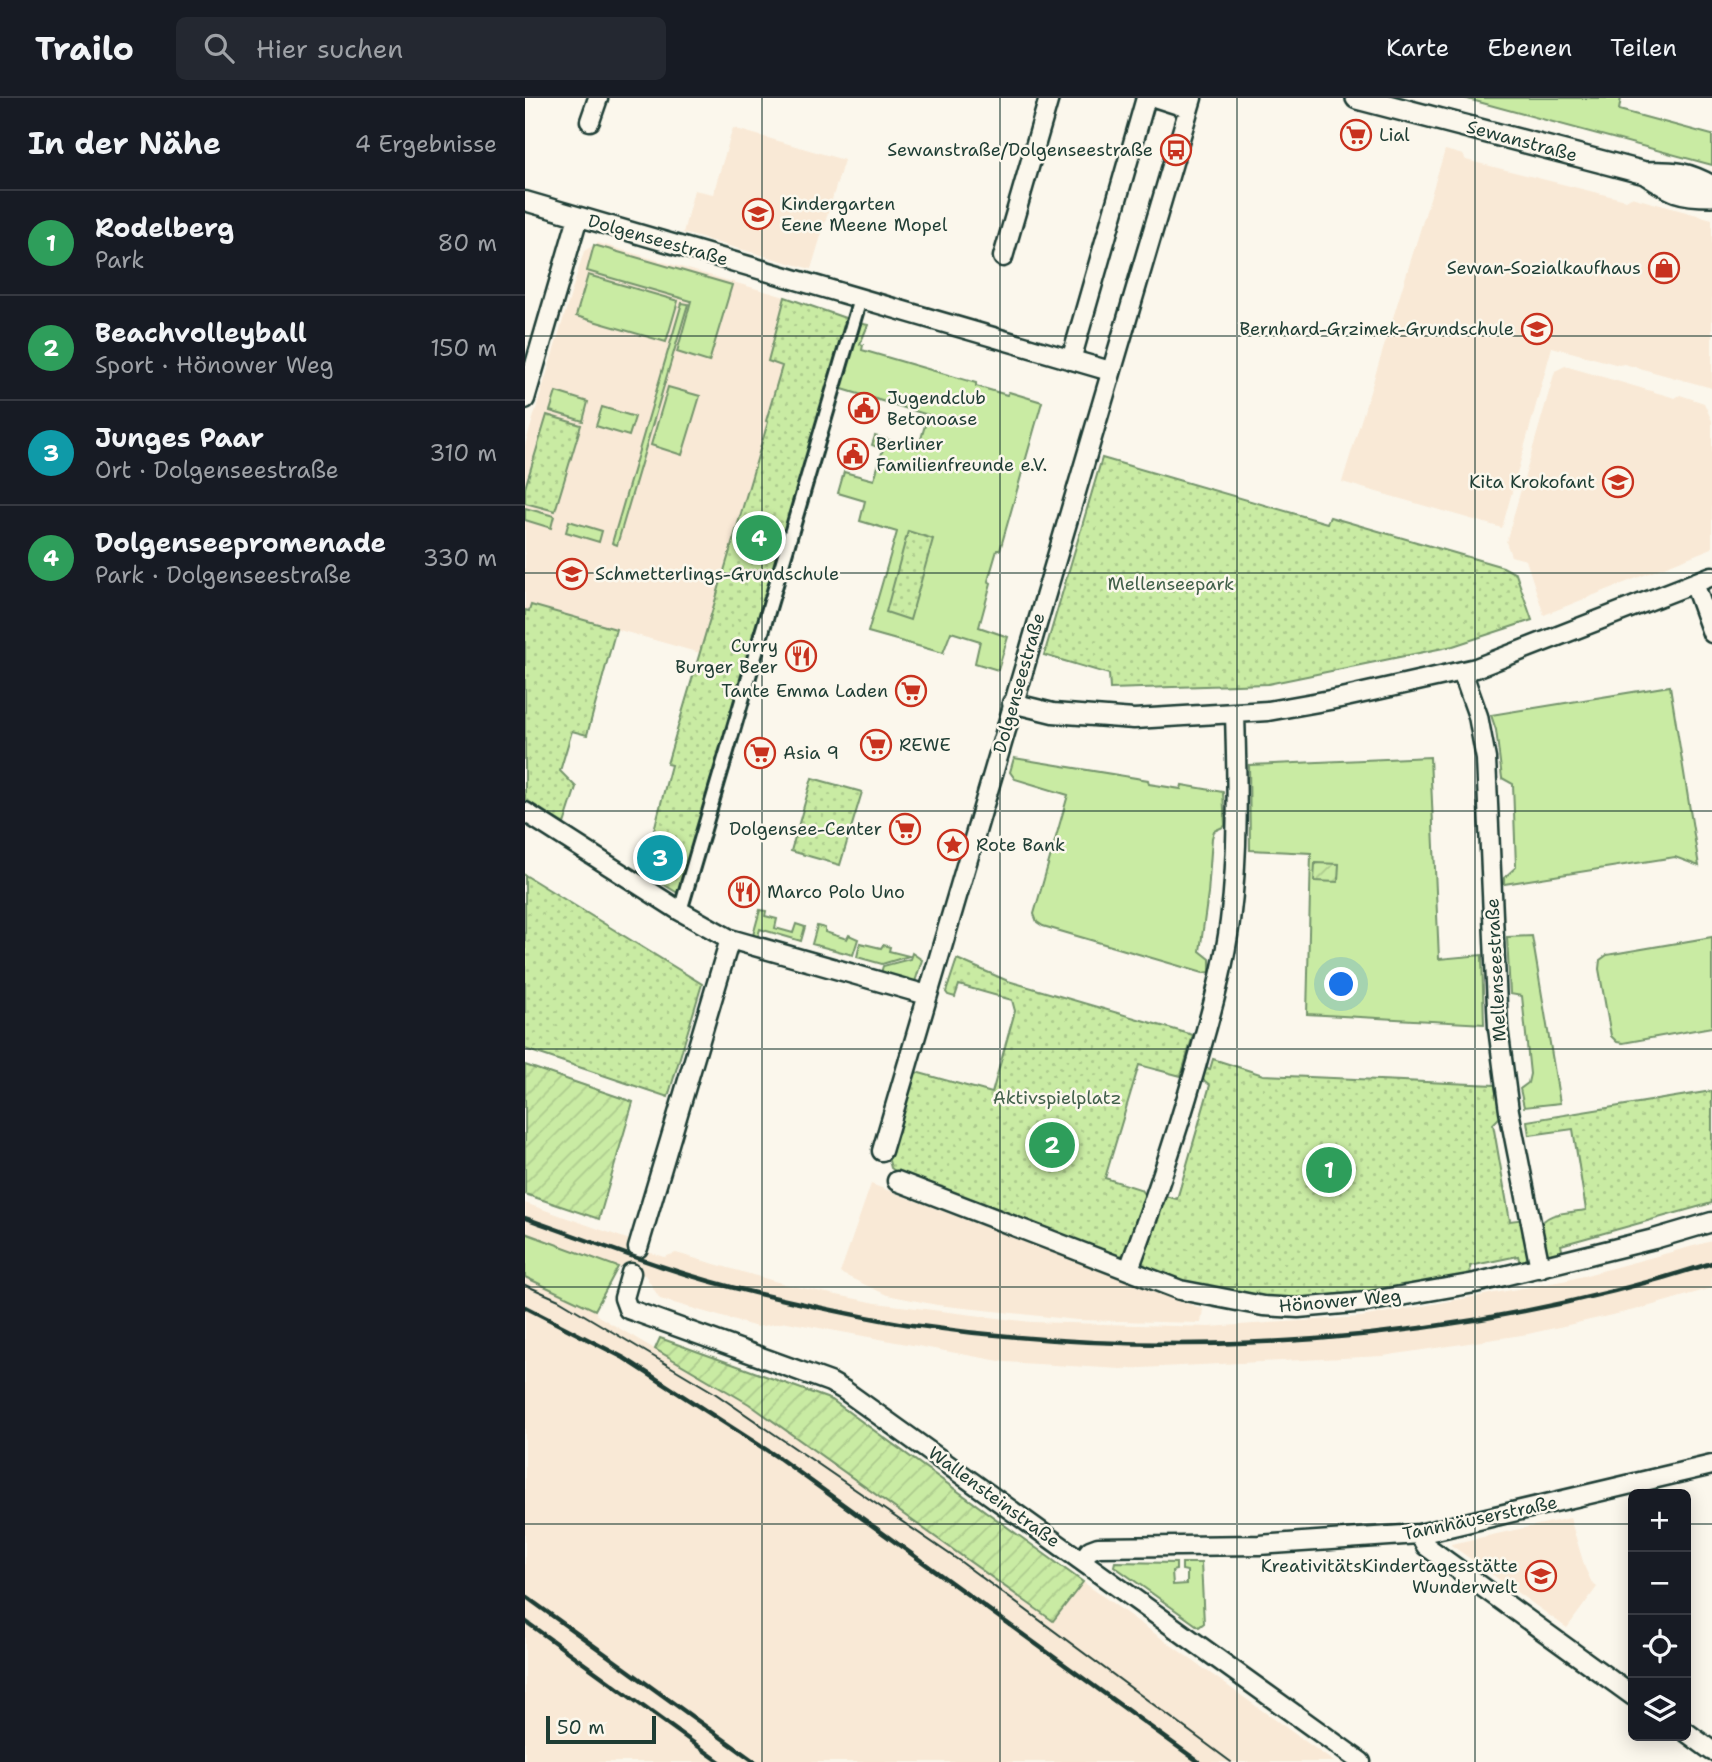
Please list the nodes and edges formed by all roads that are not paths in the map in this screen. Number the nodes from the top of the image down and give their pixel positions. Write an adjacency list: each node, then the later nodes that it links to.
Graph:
1 (597, 98): 7 (street)
2 (1049, 98): 13 (street)
3 (1146, 98): 15 (street)
4 (1157, 98): 6 (street)
5 (1357, 98): 8 (street, Sewanstraße)
6 (1190, 103): 16 (street, Dolgenseestraße)
7 (590, 121)
8 (1645, 173): 9 (street, Sewanstraße); 10 (street, Sewanstraße)
9 (1712, 187)
10 (1712, 195)
11 (525, 201): 12 (street, Dolgenseestraße)
12 (577, 217): 14 (street, Dolgenseestraße); 17 (street, Dolgenseestraße)
13 (1003, 257)
14 (860, 299): 15 (street, Dolgenseestraße); 25 (street)
15 (1071, 360): 16 (street, Dolgenseestraße)
16 (1110, 371): 22 (street, Dolgenseestraße)
17 (525, 399)
18 (1712, 576): 19 (street)
19 (1694, 583): 20 (street); 21 (street)
20 (1712, 633)
21 (1462, 671): 23 (street); 32 (street, Mellenseestraße)
22 (1013, 703): 23 (street); 27 (street, Dolgenseestraße)
23 (1235, 714): 33 (street)
24 (525, 812): 25 (street)
25 (680, 911): 26 (street)
26 (730, 939): 27 (street); 31 (street)
27 (927, 995): 28 (street, Dolgenseestraße)
28 (882, 1151)
29 (897, 1181): 33 (street, Hönower Weg)
30 (1712, 1222): 32 (street, Hönower Weg)
31 (638, 1248)
32 (1540, 1268): 33 (street, Hönower Weg)
33 (1129, 1269)
34 (631, 1273): 37 (street, Wallensteinstraße)
35 (1712, 1465): 36 (street, Tannhäuserstraße)
36 (1419, 1534): 37 (street, Tannhäuserstraße); 38 (street)
37 (1082, 1560): 41 (street, Wallensteinstraße)
38 (1628, 1692)
39 (1691, 1736): 40 (street)
40 (1712, 1751)
41 (1361, 1762)

